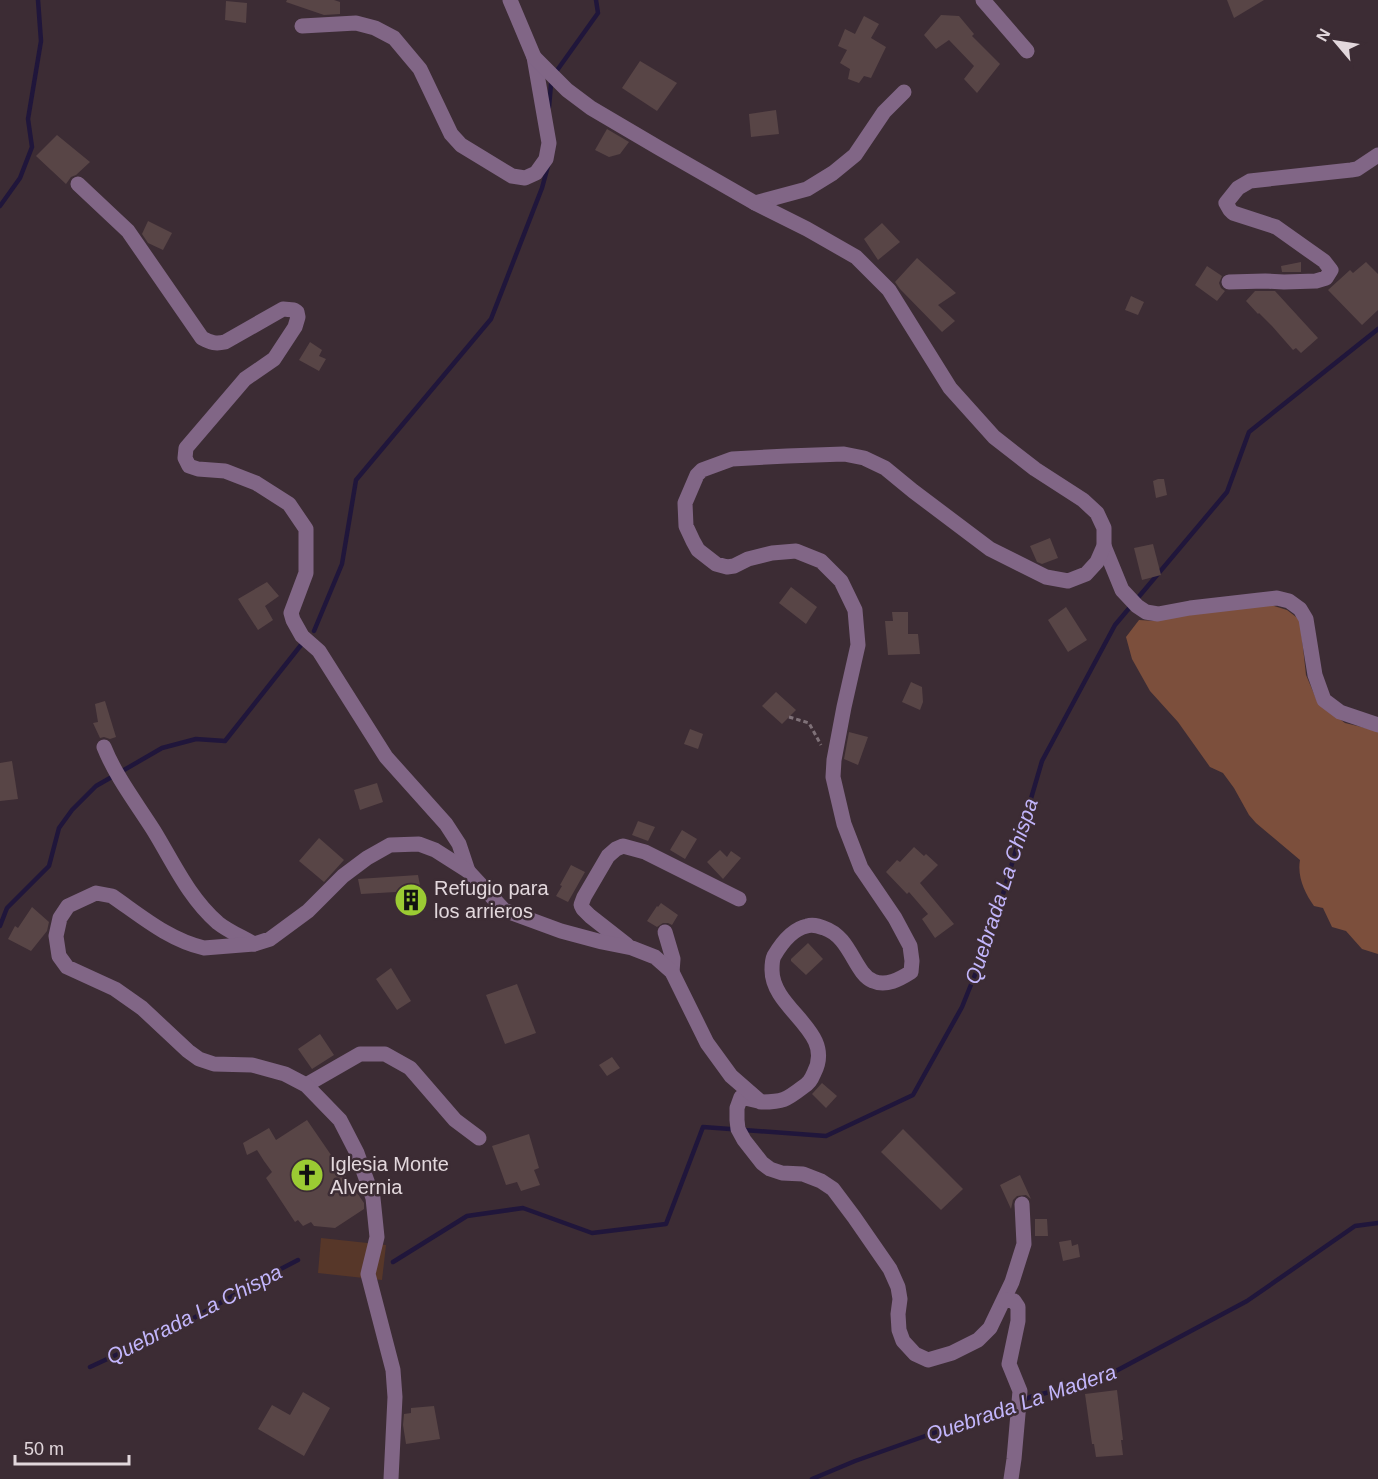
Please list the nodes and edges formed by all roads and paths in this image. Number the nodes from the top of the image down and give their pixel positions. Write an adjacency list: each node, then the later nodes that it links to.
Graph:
1 (510, 0): 5 (street)
2 (983, 0): 4 (street)
3 (302, 26): 5 (street)
4 (1027, 51)
5 (534, 57): 9 (street)
6 (904, 92): 9 (street)
7 (1378, 155): 10 (street)
8 (78, 184): 16 (street)
9 (755, 203): 11 (street)
10 (1229, 282)
11 (1104, 546): 13 (street); 15 (street)
12 (789, 717): 15 (path)
13 (1378, 725)
14 (104, 747): 19 (street)
15 (834, 769): 23 (street)
16 (468, 871): 19 (street); 20 (street)
17 (739, 899): 20 (street)
18 (665, 932): 21 (street)
19 (254, 944): 22 (street)
20 (632, 948): 21 (street)
21 (672, 972): 23 (street)
22 (306, 1085): 24 (street); 27 (street)
23 (761, 1102): 26 (street)
24 (479, 1138)
25 (1022, 1204): 26 (street)
26 (1004, 1300): 28 (street)
27 (390, 1479)
28 (1011, 1479)

